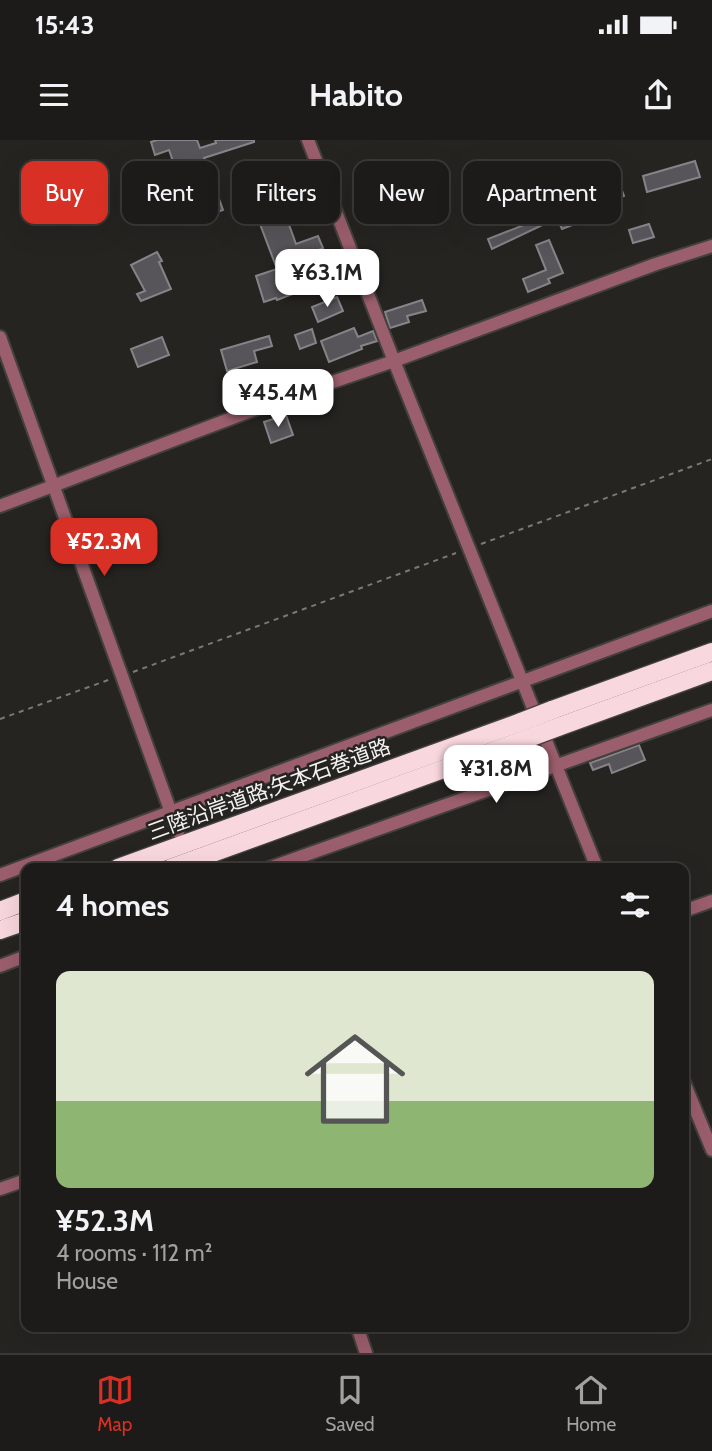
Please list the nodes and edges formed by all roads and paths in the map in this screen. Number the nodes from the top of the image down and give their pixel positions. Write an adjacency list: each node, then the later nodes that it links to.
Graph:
1 (308, 140): 4 (street)
2 (712, 246): 4 (street)
3 (0, 337): 6 (street)
4 (394, 361): 6 (street); 8 (street)
5 (712, 459): 8 (path)
6 (54, 486): 7 (street); 12 (street)
7 (0, 506)
8 (469, 548): 12 (path); 13 (street)
9 (712, 611): 13 (street)
10 (712, 652): 16 (highway, 三陸沿岸道路;矢本石巻道路)
11 (712, 671): 16 (highway, 三陸沿岸道路;矢本石巻道路)
12 (121, 676): 15 (path); 19 (street)
13 (522, 681): 18 (street); 19 (street)
14 (712, 710): 18 (street)
15 (0, 719)
16 (555, 719): 17 (highway, 三陸沿岸道路;矢本石巻道路, bridge)
17 (523, 730): 22 (highway, 三陸沿岸道路;矢本石巻道路); 23 (highway, 三陸沿岸道路;矢本石巻道路)
18 (556, 765): 24 (street); 25 (street)
19 (170, 813): 20 (street); 21 (street)
20 (178, 832)
21 (33, 863)
22 (133, 863)
23 (184, 863)
24 (283, 863)
25 (595, 863)
26 (21, 867): 27 (street)
27 (0, 875)
28 (712, 901): 30 (street)
29 (21, 903): 31 (highway)
30 (689, 909)
31 (0, 911)
32 (21, 923): 33 (highway)
33 (0, 930)
34 (21, 958): 35 (street)
35 (0, 966)
36 (689, 1094): 37 (street)
37 (712, 1150)
38 (21, 1182): 39 (street)
39 (0, 1189)
40 (359, 1332): 41 (street)
41 (366, 1353)

